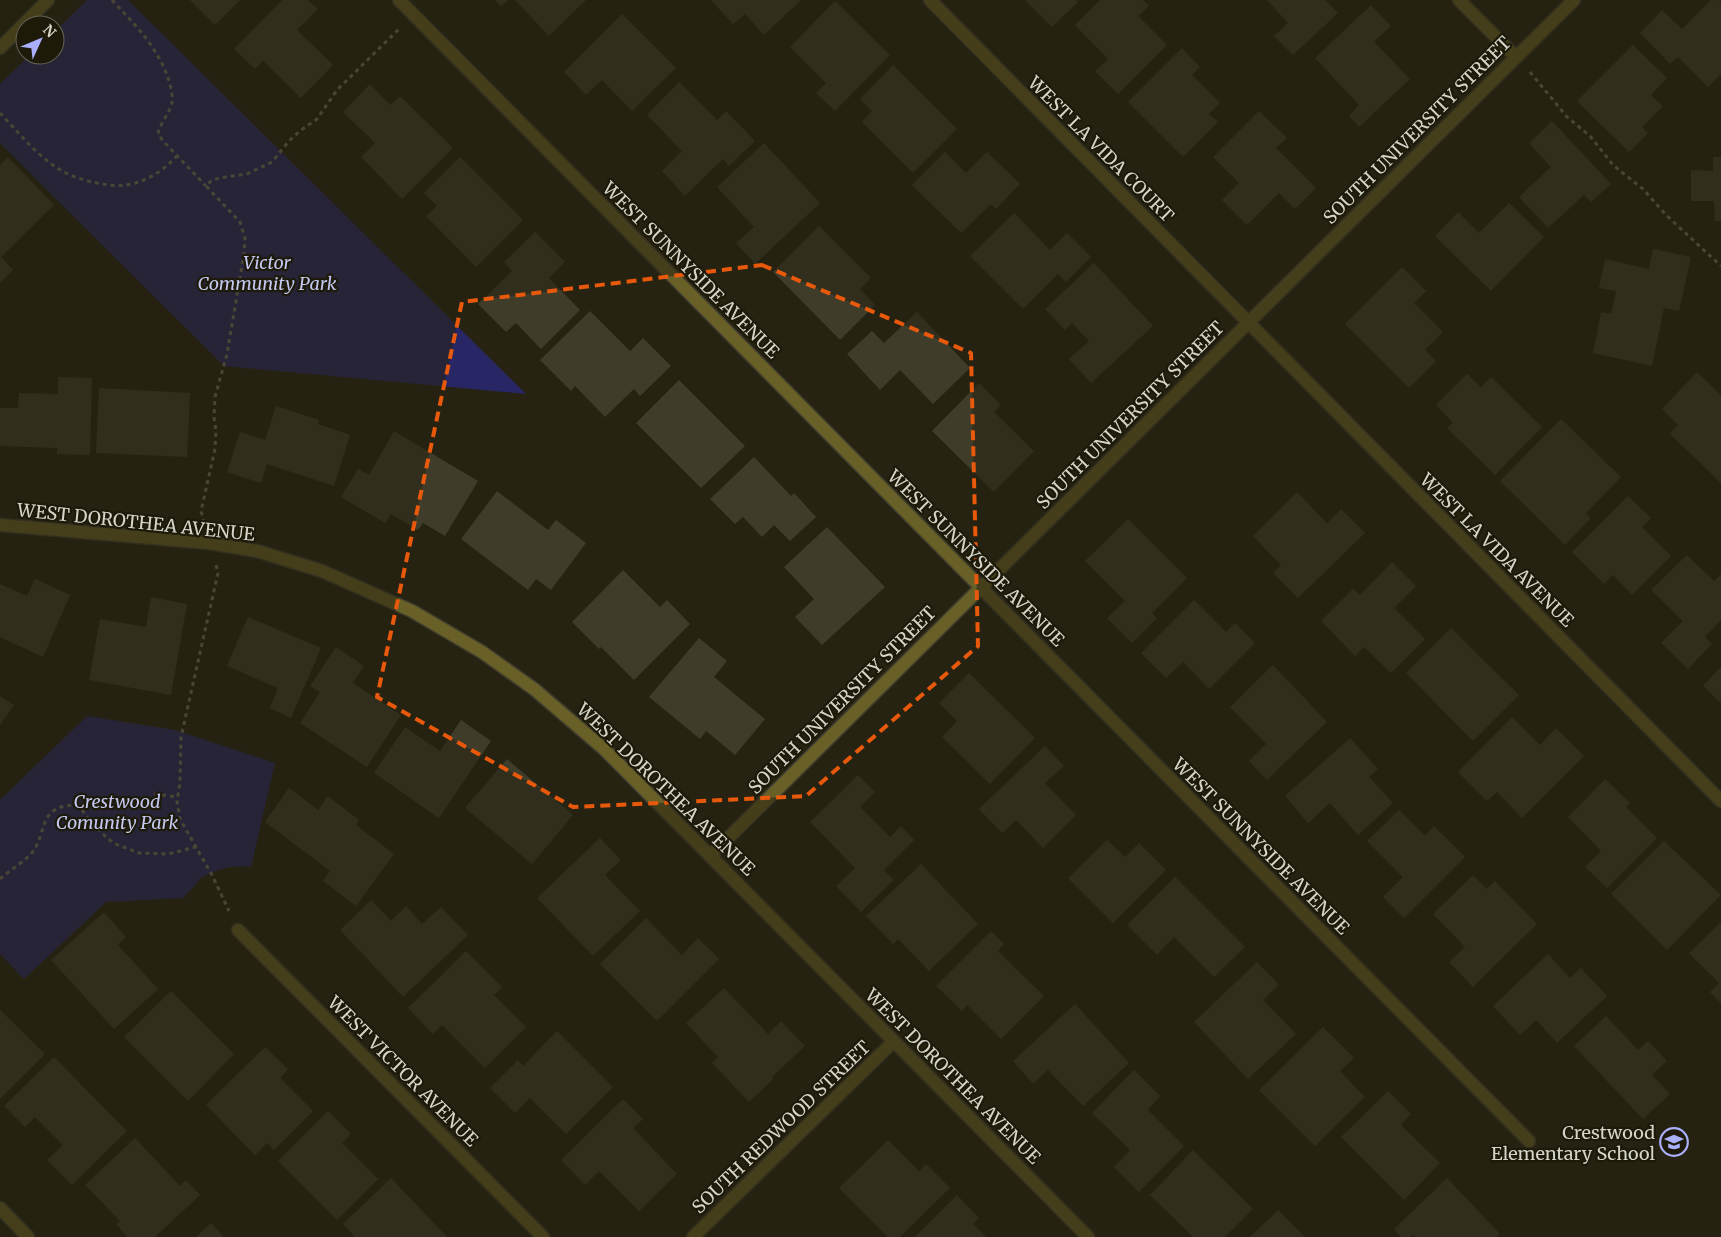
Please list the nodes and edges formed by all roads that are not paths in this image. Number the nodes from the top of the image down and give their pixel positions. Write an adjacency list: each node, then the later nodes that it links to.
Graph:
1 (48, 0): 6 (street)
2 (399, 0): 10 (street, WEST SUNNYSIDE AVENUE)
3 (930, 0): 8 (street, WEST LA VIDA COURT)
4 (1459, 0): 7 (street)
5 (1574, 0): 7 (street, SOUTH UNIVERSITY STREET)
6 (0, 48)
7 (1516, 57): 8 (street, SOUTH UNIVERSITY STREET)
8 (1248, 322): 10 (street, SOUTH UNIVERSITY STREET); 11 (street, WEST LA VIDA AVENUE)
9 (0, 525): 12 (street, WEST DOROTHEA AVENUE)
10 (981, 588): 12 (street, SOUTH UNIVERSITY STREET); 15 (street, WEST SUNNYSIDE AVENUE)
11 (1721, 801)
12 (711, 855): 14 (street, WEST DOROTHEA AVENUE)
13 (238, 930): 18 (street, WEST VICTOR AVENUE)
14 (893, 1042): 19 (street, SOUTH REDWOOD STREET); 20 (street, WEST DOROTHEA AVENUE)
15 (1529, 1141)
16 (0, 1208): 17 (street)
17 (28, 1237)
18 (543, 1237)
19 (693, 1237)
20 (1088, 1237)

